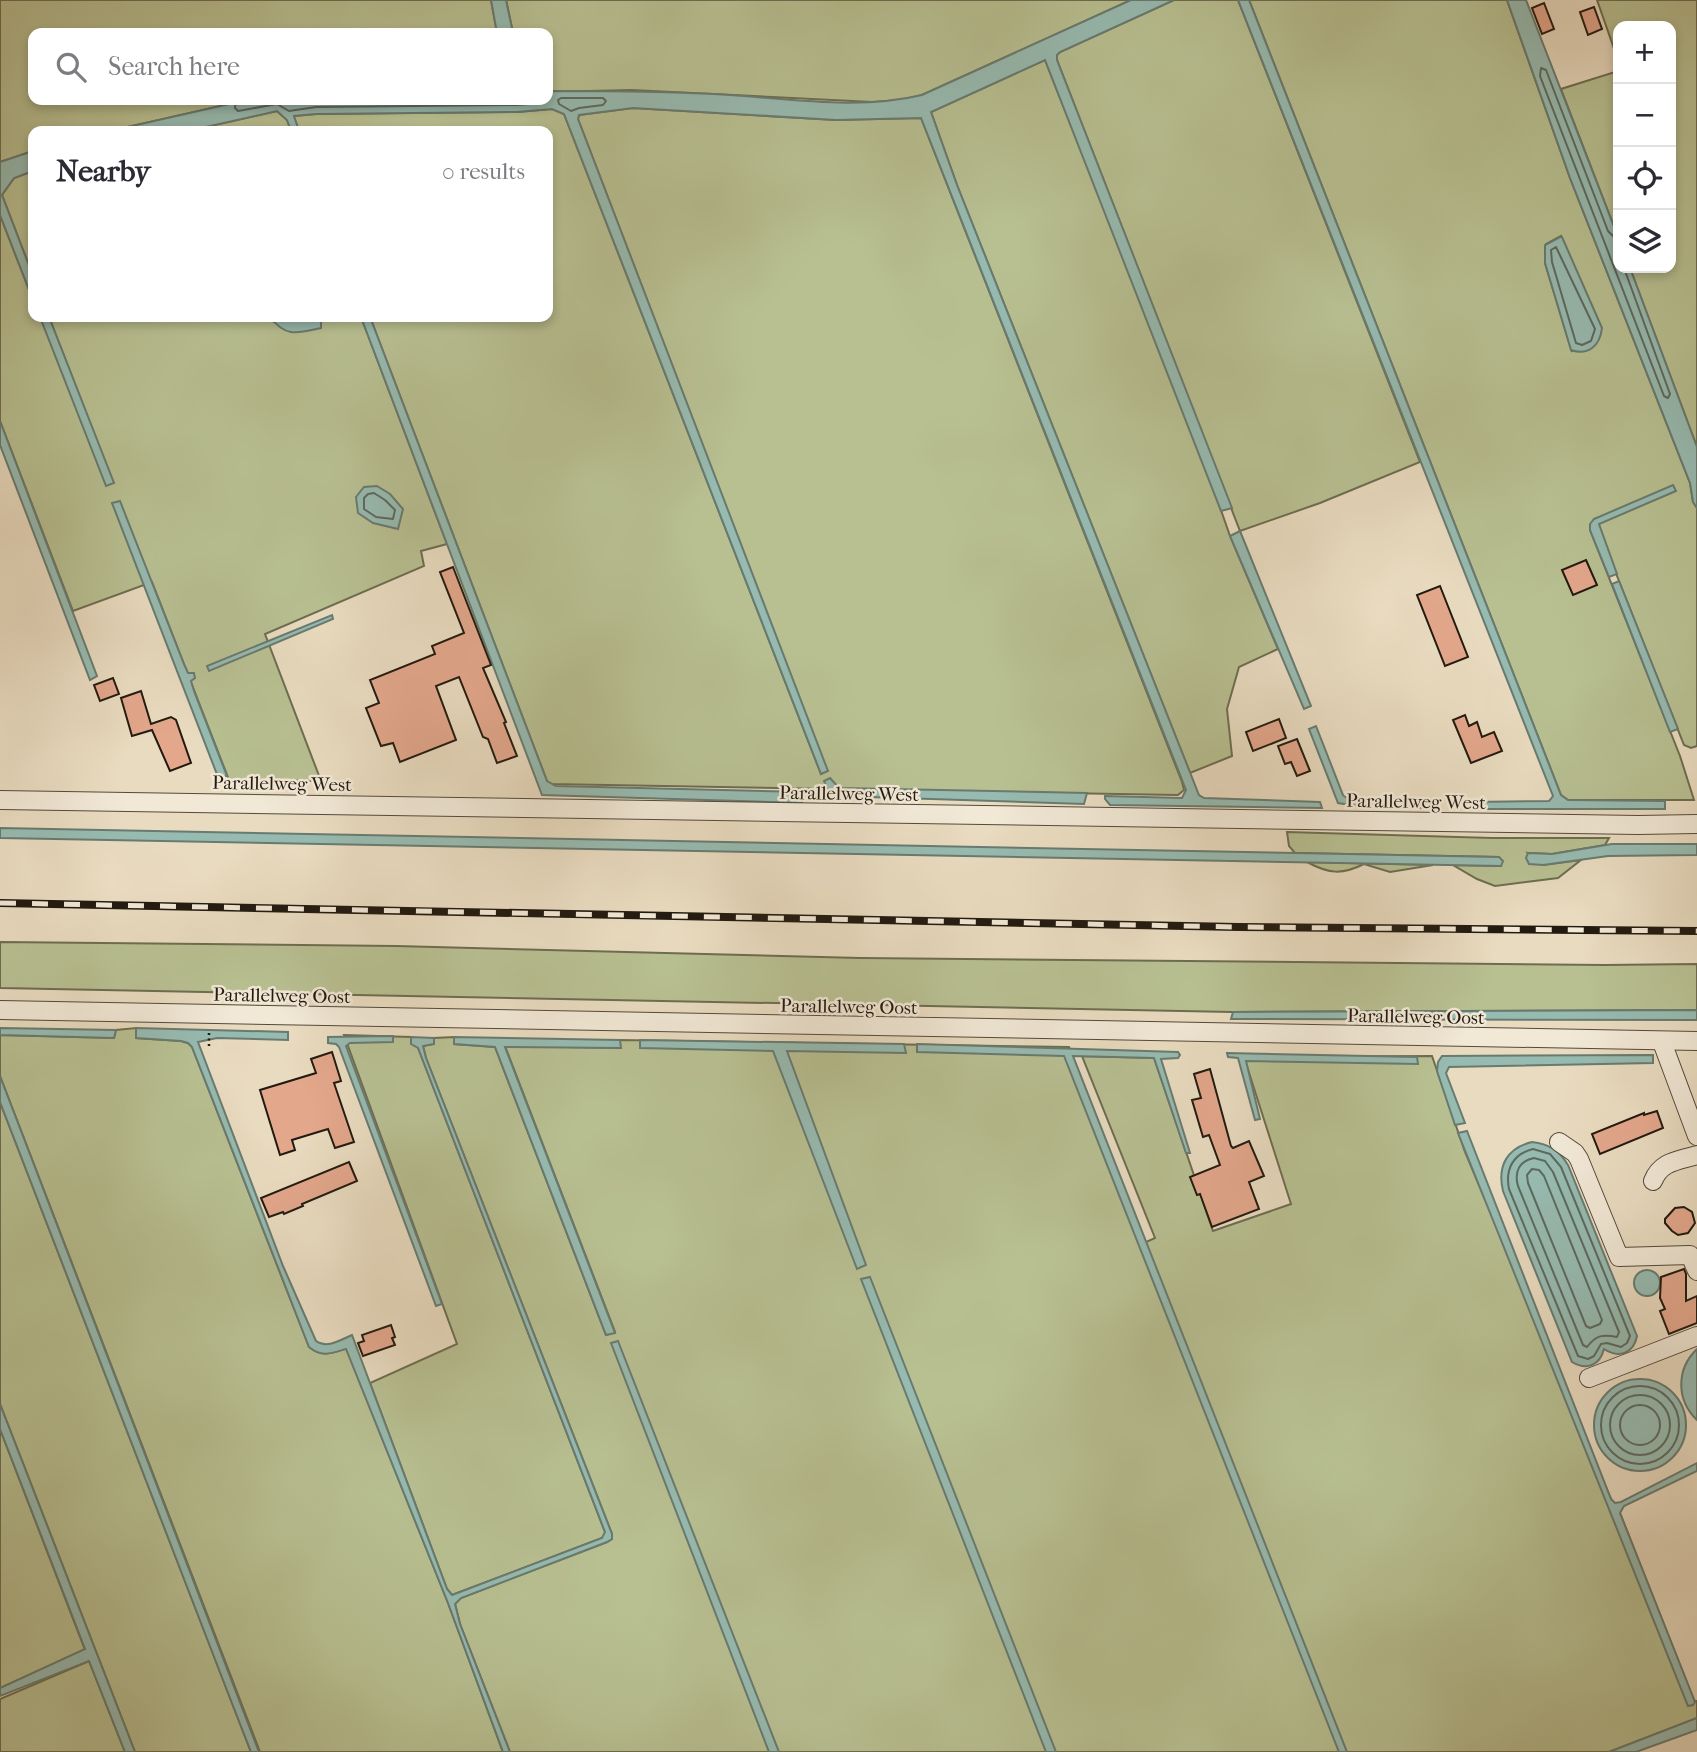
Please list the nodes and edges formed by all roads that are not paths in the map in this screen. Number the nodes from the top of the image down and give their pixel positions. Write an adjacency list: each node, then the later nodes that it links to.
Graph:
1 (0, 800): 2 (street, Parallelweg West)
2 (1697, 824)
3 (0, 1010): 5 (street, Parallelweg Oost)
4 (1697, 1041): 5 (street, Parallelweg Oost)
5 (1662, 1042): 6 (street)
6 (1697, 1136)
7 (1559, 1142): 10 (street)
8 (1697, 1156): 9 (street)
9 (1653, 1181)
10 (1697, 1271)
11 (1697, 1336): 12 (street)
12 (1589, 1378)

